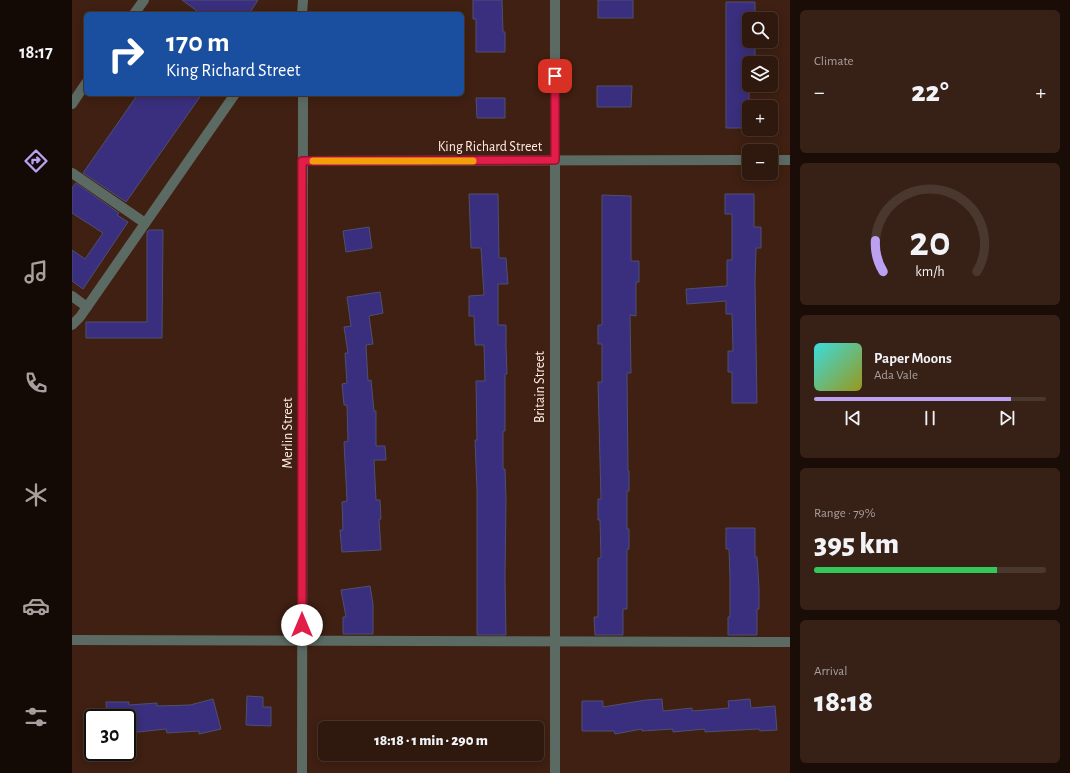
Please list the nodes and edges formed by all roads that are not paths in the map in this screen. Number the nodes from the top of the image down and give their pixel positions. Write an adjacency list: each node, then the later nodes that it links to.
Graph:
1 (144, 0): 4 (street)
2 (302, 0): 5 (street)
3 (555, 0): 10 (street, Britain Street)
4 (135, 12)
5 (302, 12)
6 (84, 87): 9 (street)
7 (234, 96): 16 (street)
8 (302, 96): 14 (street, Merlin Street)
9 (72, 104)
10 (555, 160): 11 (street, King Richard Street); 14 (street, King Richard Street); 22 (street, Britain Street)
11 (742, 160)
12 (778, 160): 13 (street)
13 (790, 160)
14 (302, 161): 21 (street, Merlin Street)
15 (72, 173): 16 (street)
16 (145, 223): 18 (street)
17 (72, 296): 18 (street)
18 (87, 307): 19 (street)
19 (72, 325)
20 (72, 640): 21 (street)
21 (302, 641): 22 (street); 24 (street, Merlin Street)
22 (555, 641): 23 (street); 25 (street, Britain Street)
23 (790, 642)
24 (302, 773)
25 (555, 773)

